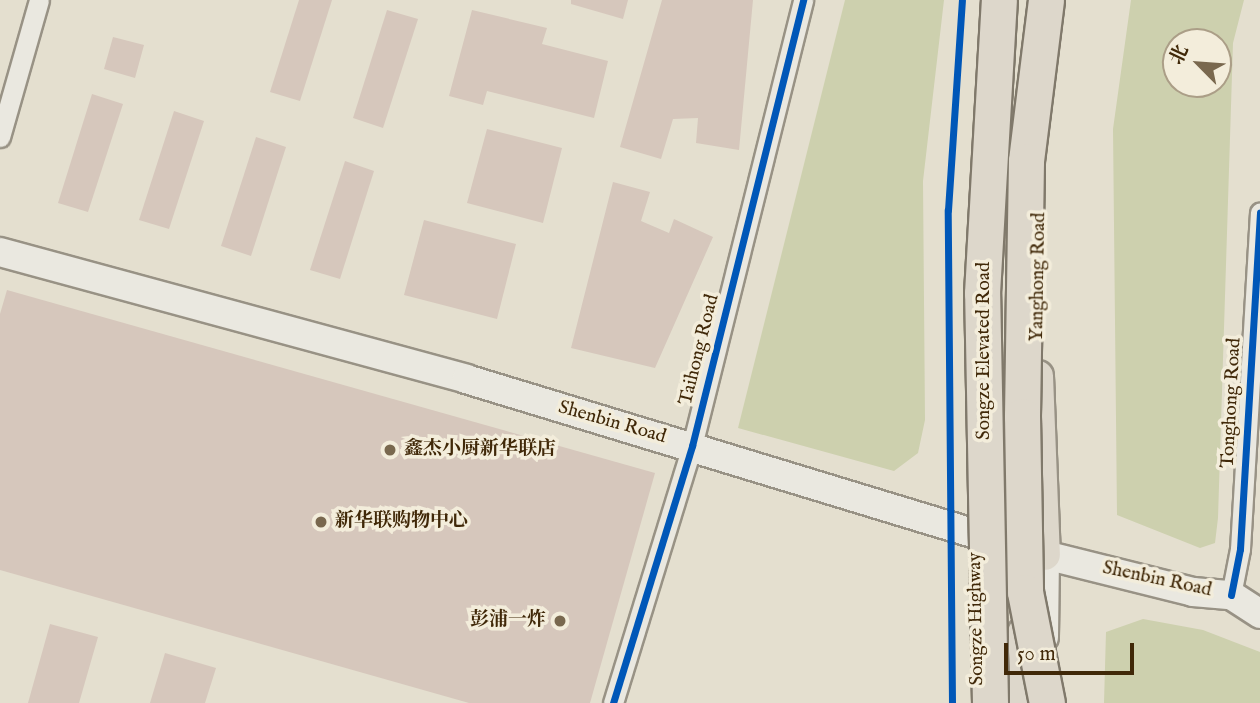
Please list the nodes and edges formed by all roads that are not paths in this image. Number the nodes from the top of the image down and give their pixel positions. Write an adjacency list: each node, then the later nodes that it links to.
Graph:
1 (39, 0): 8 (street)
2 (803, 0): 11 (street, Taihong Road)
3 (1001, 0): 7 (highway, bridge); 12 (main road)
4 (1013, 0): 7 (highway, Songze Elevated Road, bridge)
5 (1046, 0): 14 (highway, Songze Elevated Road, bridge)
6 (1056, 0): 13 (main road, Yanghong Road)
7 (996, 88): 19 (highway, Songze Elevated Road, bridge)
8 (0, 137)
9 (1260, 213): 15 (street, Tonghong Road)
10 (0, 252): 11 (main road, Shenbin Road)
11 (692, 446): 12 (main road, Shenbin Road); 17 (street, Taihong Road)
12 (976, 534): 13 (main road, Shenbin Road); 18 (main road, Songze Highway)
13 (1045, 555): 15 (main road, Shenbin Road); 21 (main road)
14 (1025, 592): 20 (highway, Songze Elevated Road, bridge); 21 (highway, bridge)
15 (1231, 595): 16 (main road, Shenbin Road)
16 (1260, 614)
17 (614, 703)
18 (978, 703)
19 (990, 703)
20 (1024, 703)
21 (1045, 703)

